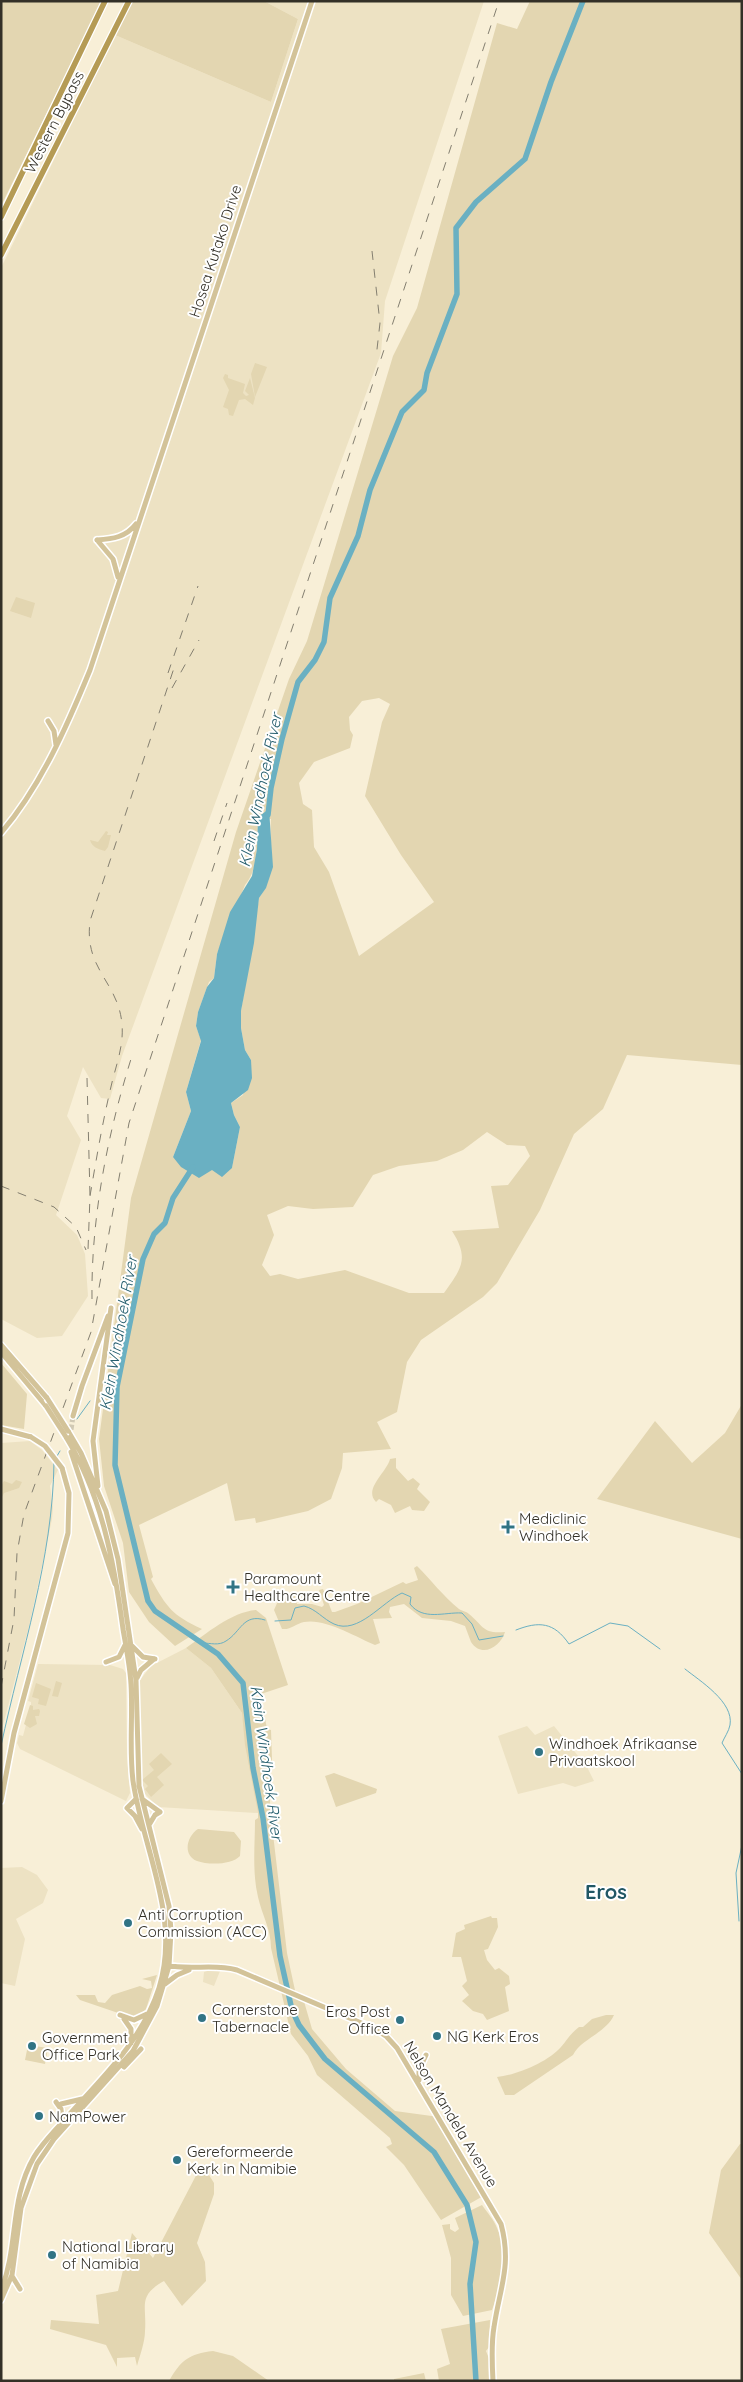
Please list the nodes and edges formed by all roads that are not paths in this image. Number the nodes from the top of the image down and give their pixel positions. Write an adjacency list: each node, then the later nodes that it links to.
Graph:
1 (105, 1): 4 (highway, Western Bypass)
2 (129, 1): 5 (highway, Western Bypass)
3 (312, 1): 6 (main road, Hosea Kutako Drive)
4 (1, 217)
5 (1, 255)
6 (144, 509): 7 (main road, Hosea Kutako Drive); 9 (main road, Hosea Kutako Drive)
7 (139, 520): 8 (main road, Hosea Kutako Drive); 8 (main road)
8 (119, 580): 9 (main road, Hosea Kutako Drive)
9 (115, 594): 11 (main road, Hosea Kutako Drive)
10 (48, 721): 11 (main road)
11 (56, 745): 12 (main road, Hosea Kutako Drive)
12 (1, 833)
13 (1, 1344): 18 (main road, bridge)
14 (1, 1352): 18 (main road, bridge)
15 (74, 1416): 19 (main road)
16 (1, 1429): 25 (main road, bridge)
17 (71, 1452): 20 (main road)
18 (79, 1455): 19 (main road); 20 (main road)
19 (100, 1494): 21 (main road)
20 (118, 1594): 21 (main road)
21 (128, 1644): 22 (main road); 23 (main road); 23 (main road); 24 (main road)
22 (106, 1662)
23 (136, 1680): 24 (main road)
24 (139, 1799): 26 (main road); 26 (main road); 27 (main road); 27 (main road)
25 (1, 1801)
26 (149, 1825): 28 (main road)
27 (146, 1836): 29 (main road)
28 (170, 1941): 29 (main road); 30 (main road)
29 (166, 1965): 30 (main road, Nelson Mandela Avenue); 32 (main road); 33 (main road)
30 (185, 1969): 31 (main road, Nelson Mandela Avenue)
31 (192, 1969): 32 (main road); 37 (main road, Nelson Mandela Avenue)
32 (165, 1984): 38 (main road)
33 (150, 2010): 34 (main road); 34 (main road)
34 (131, 2044): 39 (main road)
35 (141, 2049): 38 (main road)
36 (426, 2055): 37 (main road)
37 (420, 2084): 43 (main road, Nelson Mandela Avenue)
38 (95, 2094): 41 (main road)
39 (85, 2098): 40 (main road); 40 (main road)
40 (62, 2123): 42 (main road)
41 (12, 2275): 42 (main road); 42 (main road)
42 (2, 2295)
43 (493, 2381)

